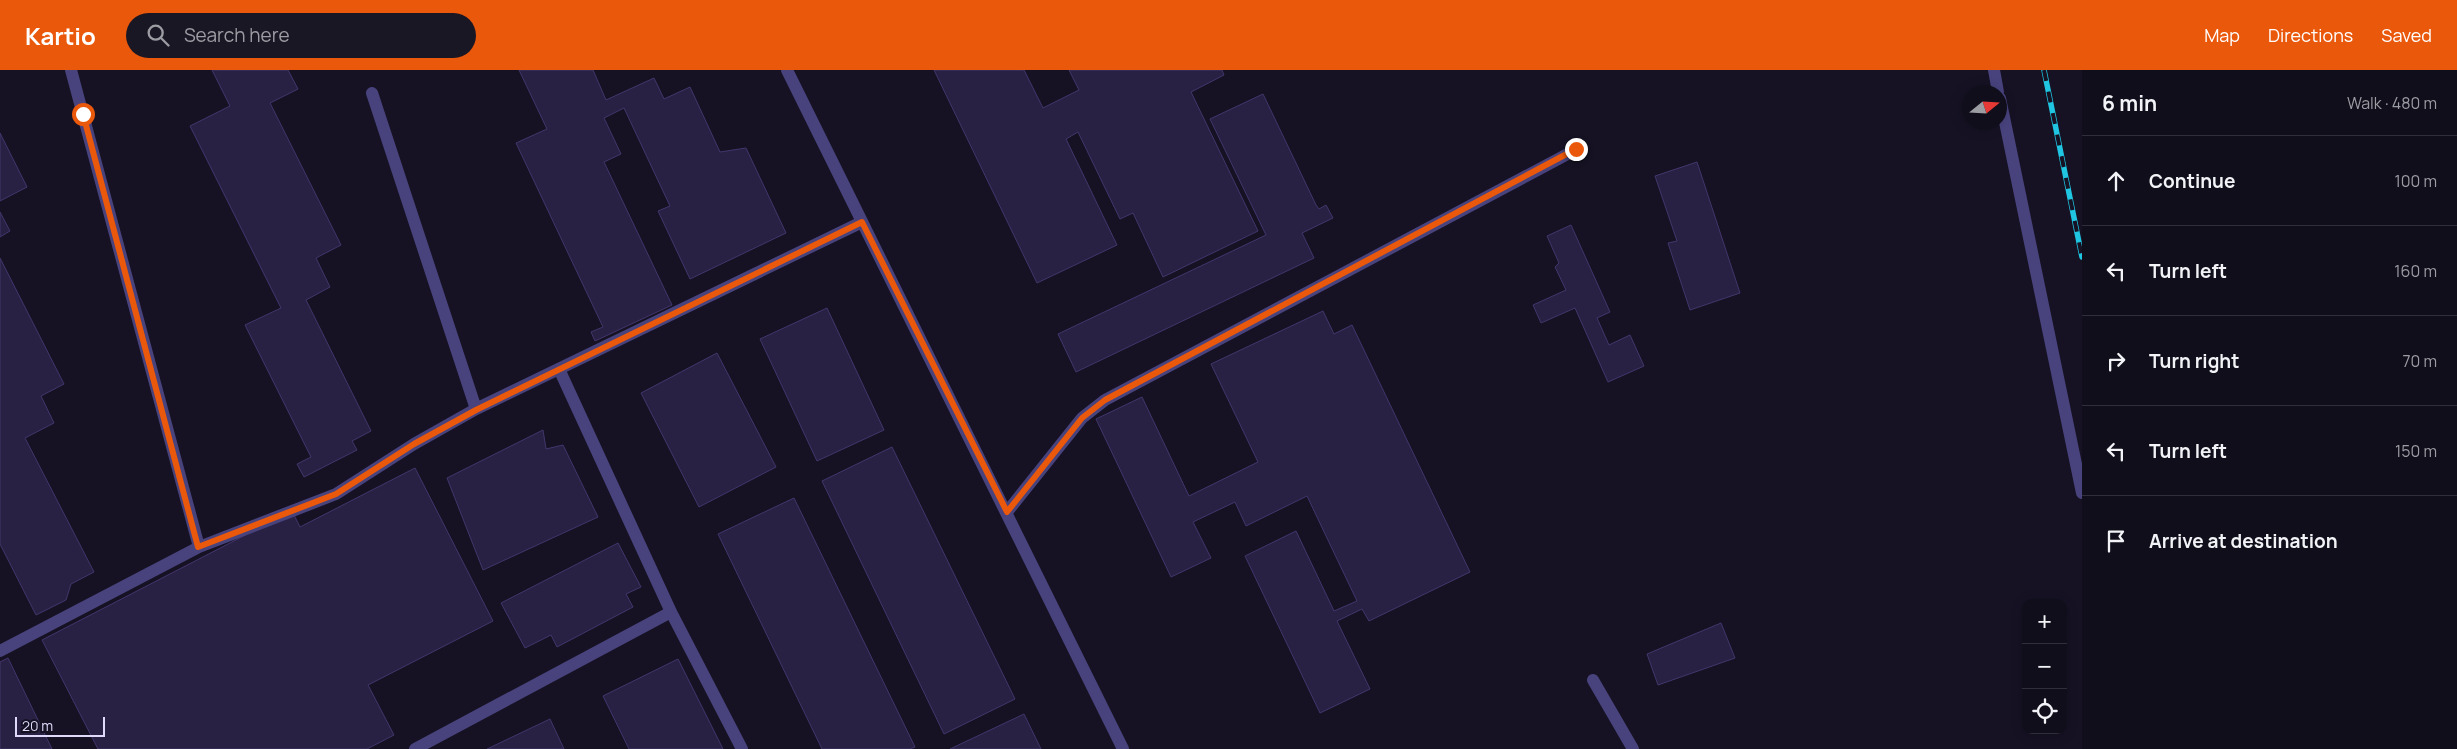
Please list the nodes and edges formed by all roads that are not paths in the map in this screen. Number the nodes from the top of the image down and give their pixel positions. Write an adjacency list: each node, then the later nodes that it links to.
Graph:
1 (70, 70): 13 (street)
2 (786, 70): 8 (street)
3 (1994, 70): 4 (street)
4 (1997, 85)
5 (372, 93): 10 (street)
6 (2007, 130): 11 (street)
7 (1576, 149): 12 (street)
8 (862, 222): 9 (street); 12 (street)
9 (559, 370): 10 (street); 14 (street)
10 (476, 410): 13 (street)
11 (2082, 493)
12 (1007, 512): 19 (street)
13 (198, 547): 15 (street)
14 (671, 612): 17 (street); 18 (street)
15 (0, 651)
16 (1593, 680): 20 (street)
17 (415, 749)
18 (742, 749)
19 (1123, 749)
20 (1633, 749)

